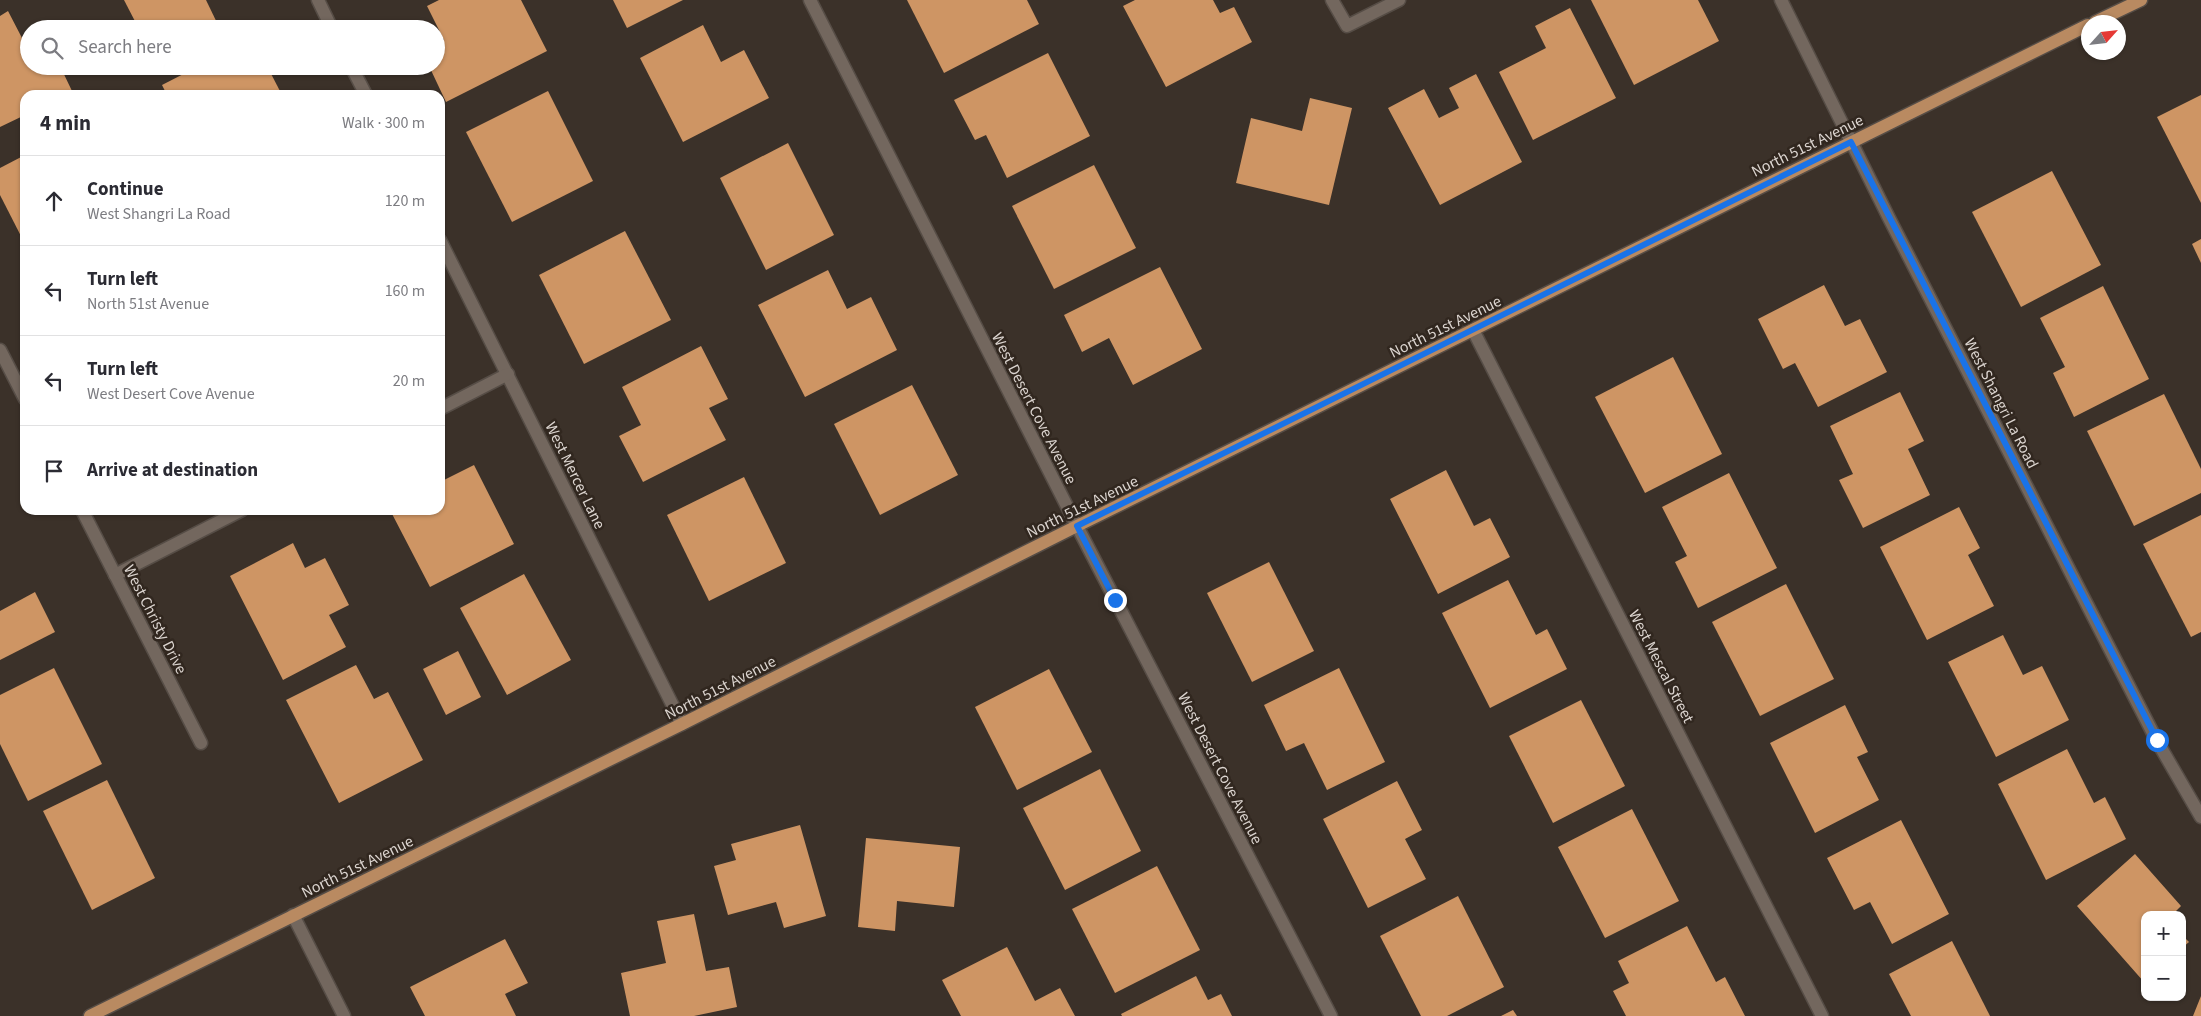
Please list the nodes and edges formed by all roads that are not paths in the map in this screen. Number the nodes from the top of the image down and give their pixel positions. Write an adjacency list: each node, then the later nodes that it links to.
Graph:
1 (318, 0): 8 (street)
2 (810, 0): 21 (street, West Desert Cove Avenue)
3 (1332, 0): 4 (street)
4 (1399, 0)
5 (1781, 0): 12 (street, West Shangri La Road)
6 (2141, 0): 7 (main road)
7 (2110, 15)
8 (328, 20)
9 (2081, 29): 12 (main road, North 51st Avenue)
10 (356, 75): 11 (street)
11 (363, 90)
12 (1851, 142): 14 (main road, North 51st Avenue); 25 (street, West Shangri La Road)
13 (445, 250): 16 (street, West Mercer Lane)
14 (1473, 330): 21 (main road, North 51st Avenue); 30 (street, West Mescal Street)
15 (0, 350): 17 (street)
16 (508, 374): 18 (street); 23 (street, West Mercer Lane)
17 (20, 389)
18 (445, 406)
19 (85, 515): 22 (street, West Christy Drive)
20 (232, 515): 22 (street)
21 (1077, 526): 23 (main road, North 51st Avenue); 29 (street, West Desert Cove Avenue)
22 (115, 575): 24 (street, West Christy Drive)
23 (682, 724): 26 (main road, North 51st Avenue)
24 (201, 743)
25 (2201, 818)
26 (293, 915): 27 (main road, North 51st Avenue); 28 (street)
27 (90, 1016)
28 (344, 1016)
29 (1331, 1016)
30 (1822, 1016)

